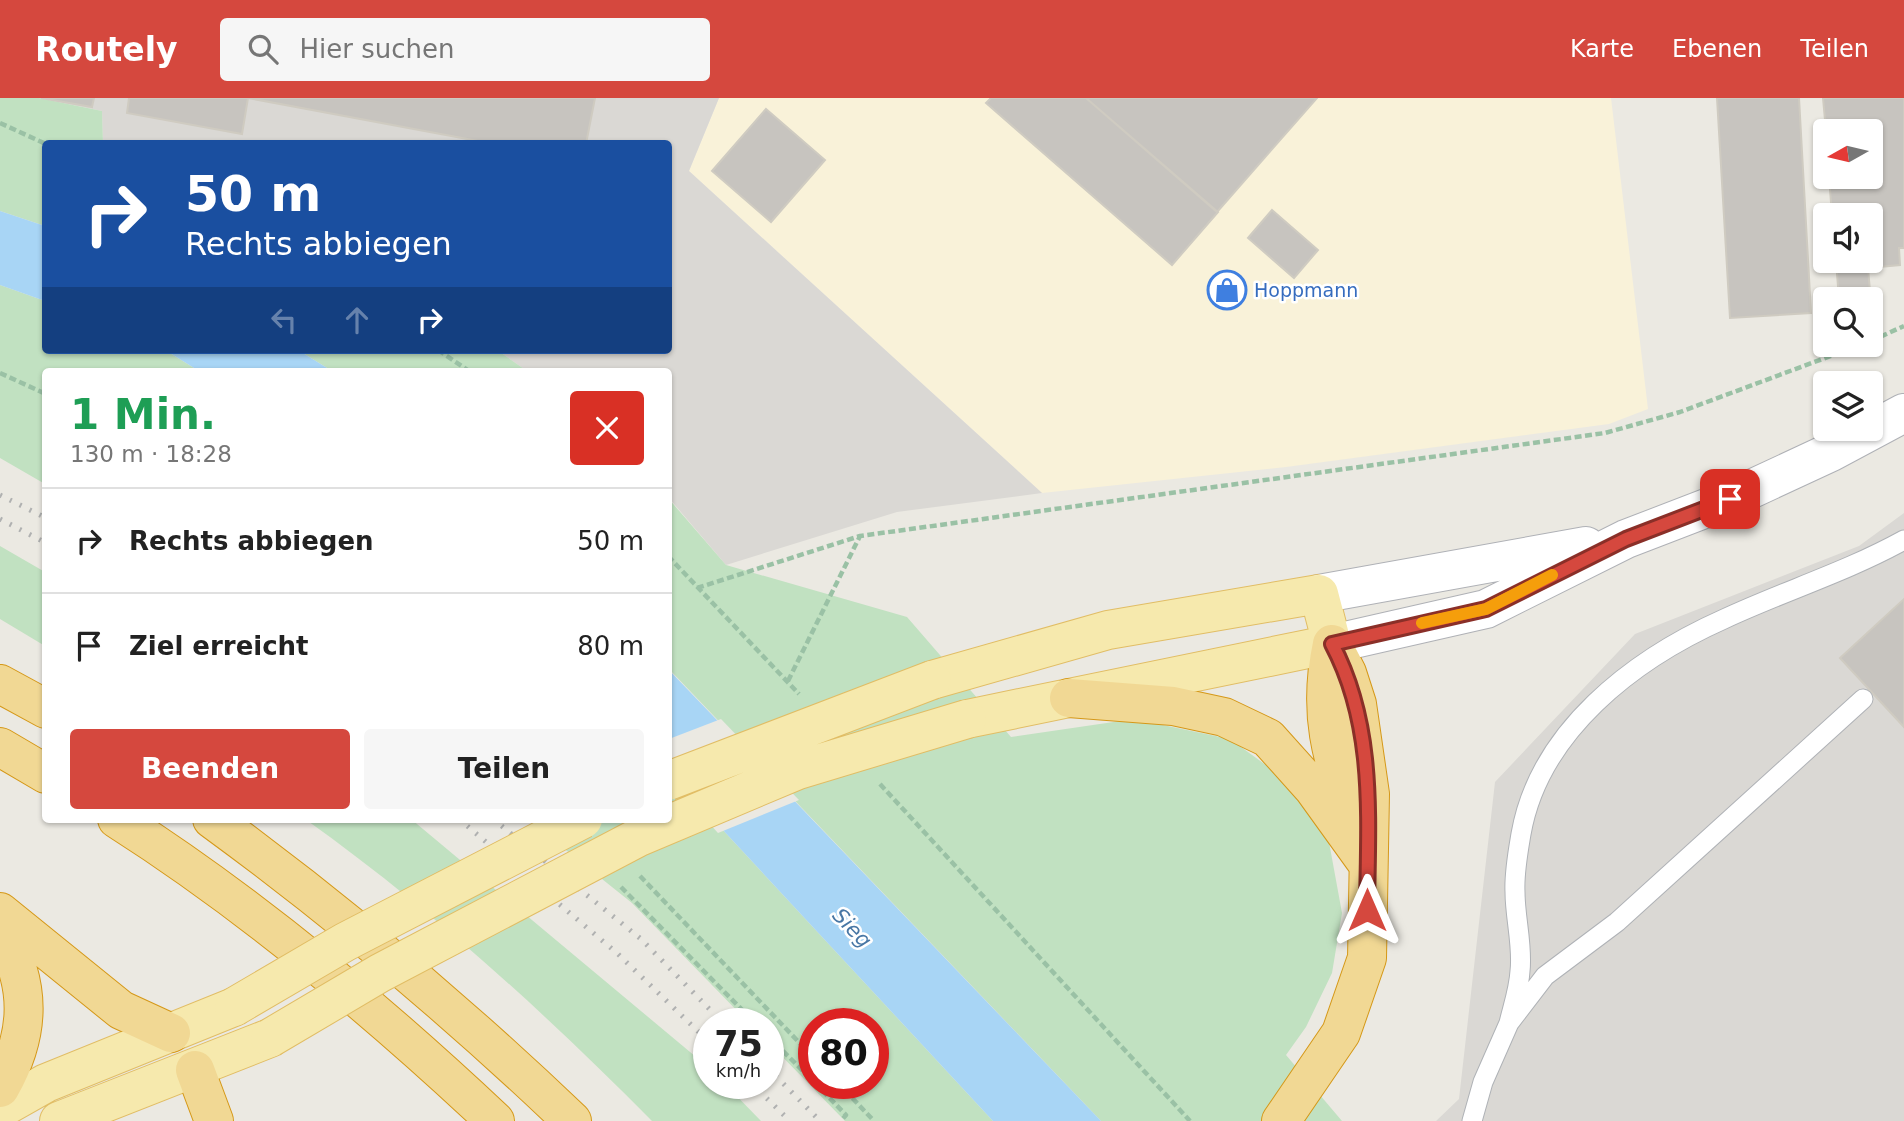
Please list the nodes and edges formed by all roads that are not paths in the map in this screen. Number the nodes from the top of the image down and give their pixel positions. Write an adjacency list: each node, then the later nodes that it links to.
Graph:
1 (1904, 412): 2 (main road)
2 (1626, 539): 4 (main road); 5 (main road)
3 (1904, 540): 19 (lane)
4 (1320, 594): 5 (main road); 12 (main road, bridge)
5 (1332, 644): 7 (main road); 16 (highway)
6 (0, 684): 9 (highway)
7 (1069, 698): 16 (highway); 21 (main road, bridge)
8 (1863, 699): 19 (lane)
9 (42, 707)
10 (0, 747): 11 (highway)
11 (42, 772)
12 (672, 779)
13 (123, 823): 27 (highway)
14 (217, 823): 28 (highway)
15 (575, 823): 20 (main road, bridge)
16 (1367, 863): 24 (highway)
17 (0, 912): 20 (highway)
18 (0, 930): 22 (highway)
19 (1509, 1023): 29 (lane)
20 (171, 1033): 21 (main road); 23 (main road)
21 (195, 1070): 25 (main road); 26 (highway)
22 (0, 1088)
23 (0, 1109)
24 (1287, 1113)
25 (59, 1121)
26 (214, 1121)
27 (495, 1121)
28 (572, 1121)
29 (1472, 1121)

